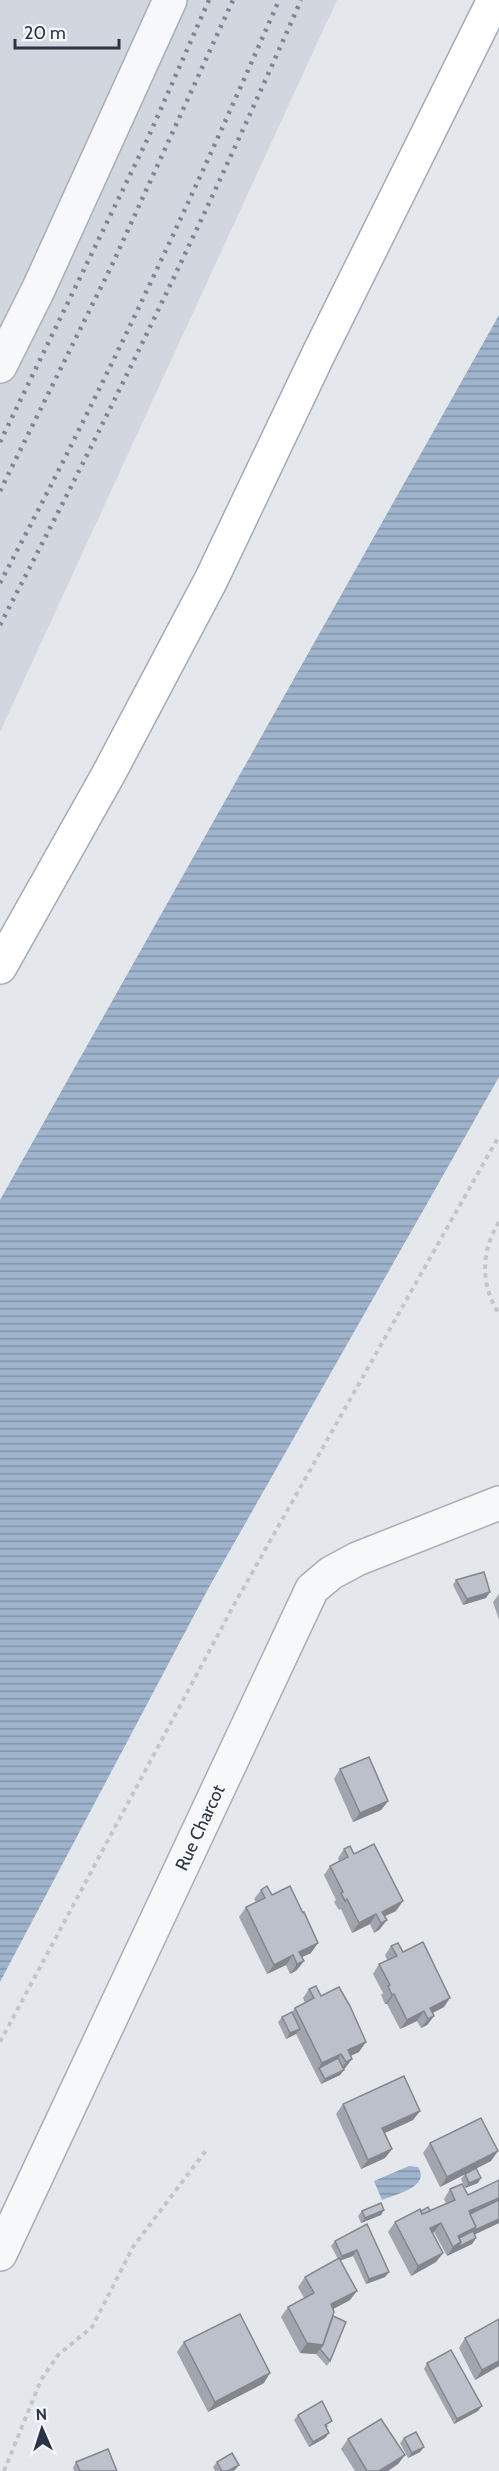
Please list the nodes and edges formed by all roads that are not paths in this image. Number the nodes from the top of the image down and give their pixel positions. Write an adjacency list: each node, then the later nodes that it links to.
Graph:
1 (170, 0): 3 (street)
2 (494, 0): 4 (main road)
3 (0, 366)
4 (0, 967)
5 (499, 1503): 6 (street, Rue Charcot)
6 (0, 2254)

